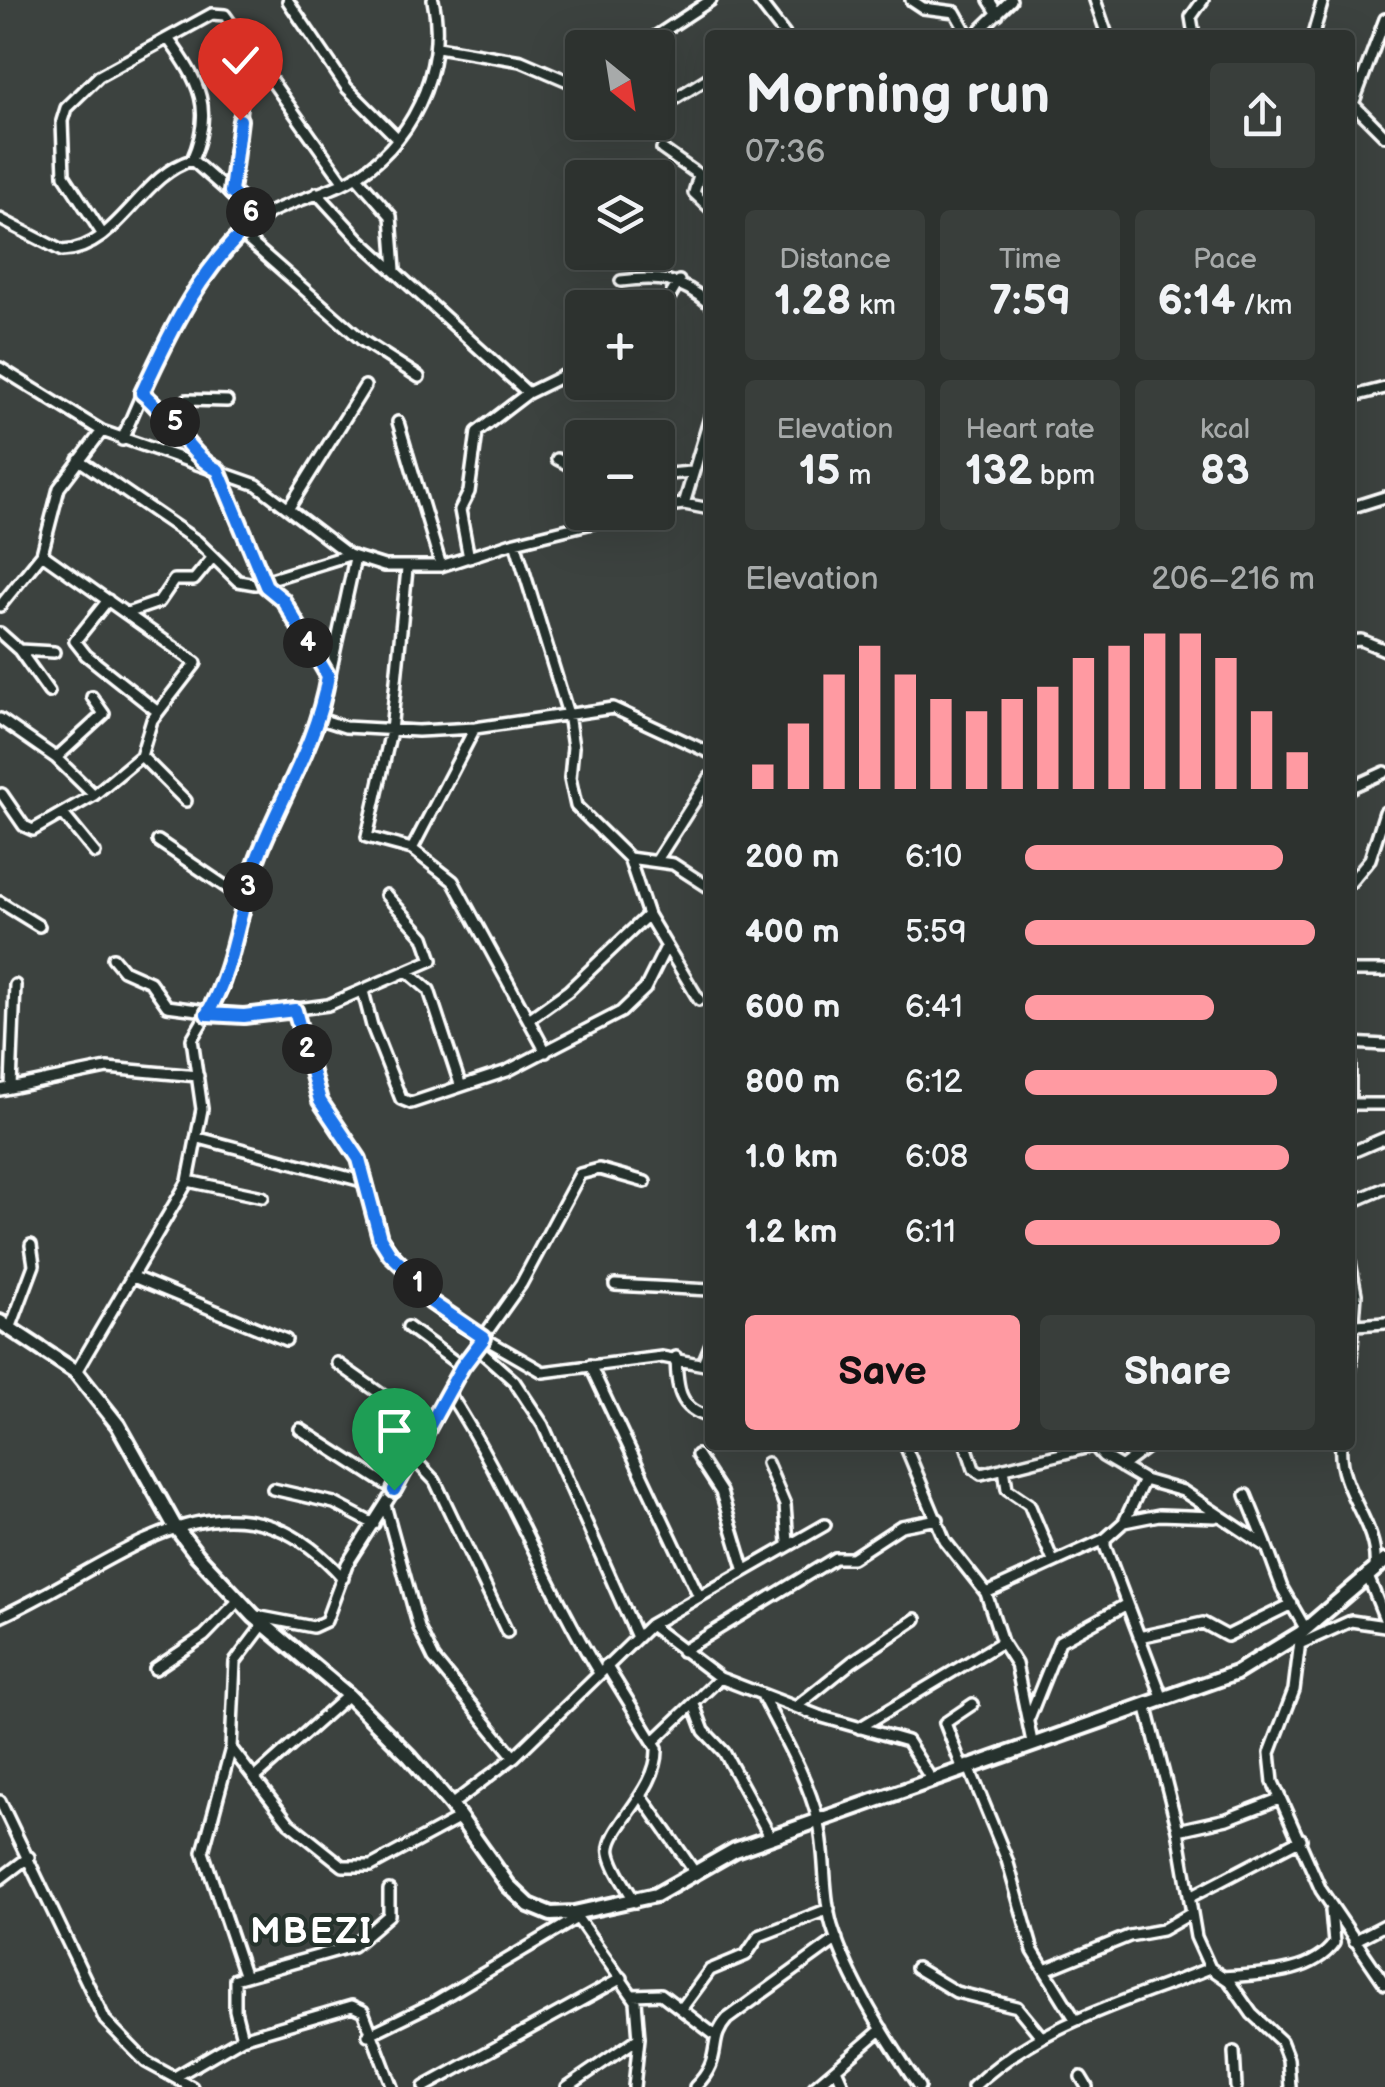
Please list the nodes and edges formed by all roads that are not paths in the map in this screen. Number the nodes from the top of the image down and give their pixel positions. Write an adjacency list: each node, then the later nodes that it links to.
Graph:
1 (288, 0): 29 (street)
2 (433, 0): 22 (street)
3 (710, 0): 13 (street)
4 (758, 0): 14 (street)
5 (911, 0): 15 (street)
6 (989, 0): 11 (street)
7 (1012, 0): 11 (street)
8 (1095, 0): 17 (street)
9 (1203, 0): 18 (street)
10 (1324, 0): 19 (street)
11 (998, 14): 16 (street)
12 (1385, 20): 25 (street)
13 (665, 30)
14 (779, 30)
15 (965, 30)
16 (980, 30)
17 (1104, 30)
18 (1193, 30)
19 (1314, 30)
20 (240, 38): 21 (street); 34 (street); 35 (street)
21 (169, 40): 32 (street); 41 (street)
22 (438, 46): 23 (street); 29 (street)
23 (565, 80)
24 (705, 81): 26 (street)
25 (1355, 95)
26 (676, 98)
27 (1355, 106): 28 (street)
28 (1383, 135): 31 (street)
29 (397, 138): 33 (street)
30 (662, 149): 37 (street)
31 (1385, 149)
32 (192, 160): 35 (street); 41 (street)
33 (356, 176): 34 (street); 42 (street)
34 (344, 183): 36 (street)
35 (231, 192): 38 (street)
36 (317, 194): 38 (street); 42 (street)
37 (705, 204)
38 (258, 218): 40 (street)
39 (0, 219): 41 (street)
40 (240, 233): 49 (street); 52 (street)
41 (103, 235)
42 (394, 270): 53 (street)
43 (621, 281): 44 (street)
44 (679, 281): 45 (street); 46 (street)
45 (674, 290)
46 (705, 300)
47 (0, 368): 58 (street)
48 (565, 375): 53 (street)
49 (419, 376)
50 (365, 386): 71 (street)
51 (1385, 388): 54 (street)
52 (142, 393): 56 (street); 60 (street)
53 (528, 393): 79 (street)
54 (1355, 396)
55 (227, 400): 56 (street)
56 (174, 422): 64 (street)
57 (398, 422): 80 (street)
58 (102, 431): 60 (street); 62 (street)
59 (705, 431): 66 (street)
60 (122, 440): 64 (street)
61 (557, 459): 63 (street)
62 (79, 460): 76 (street); 77 (street)
63 (565, 463)
64 (203, 464): 65 (street)
65 (218, 470): 71 (street); 82 (street)
66 (691, 472): 67 (street); 69 (street)
67 (675, 473)
68 (1385, 498): 72 (street)
69 (684, 504): 70 (street); 73 (street)
70 (675, 505)
71 (290, 506): 78 (street)
72 (1355, 507)
73 (705, 508)
74 (565, 530): 75 (street)
75 (515, 542): 79 (street); 95 (street)
76 (42, 554): 83 (street); 84 (street)
77 (213, 556): 82 (street); 85 (street)
78 (352, 557): 81 (street); 82 (street); 91 (street)
79 (469, 558): 80 (street)
80 (441, 566): 81 (street)
81 (406, 569): 99 (street)
82 (264, 580): 91 (street)
83 (108, 600): 85 (street); 94 (street)
84 (0, 606)
85 (127, 614): 94 (street)
86 (0, 633): 88 (street)
87 (1355, 641): 89 (street)
88 (20, 650): 90 (street); 92 (street)
89 (1385, 650)
90 (54, 652)
91 (328, 676): 97 (street)
92 (49, 692)
93 (92, 697): 102 (street)
94 (158, 712): 101 (street)
95 (568, 714): 98 (street); 100 (street); 114 (street)
96 (0, 719): 102 (street)
97 (320, 719): 99 (street); 119 (street)
98 (475, 728): 99 (street); 112 (street)
99 (391, 730): 112 (street)
100 (705, 750)
101 (142, 756): 107 (street); 108 (street)
102 (56, 758): 107 (street)
103 (1385, 772): 105 (street)
104 (705, 786): 115 (street)
105 (1355, 786)
106 (2, 794): 110 (street)
107 (94, 795): 110 (street)
108 (186, 800)
109 (1385, 812): 116 (street)
110 (63, 814): 113 (street)
111 (158, 841): 119 (street)
112 (412, 849): 133 (street)
113 (95, 853)
114 (629, 858): 115 (street); 121 (street)
115 (657, 860): 117 (street)
116 (1355, 877)
117 (705, 885)
118 (386, 895): 127 (street)
119 (244, 899): 132 (street)
120 (0, 902): 122 (street)
121 (648, 915): 123 (street); 133 (street)
122 (39, 926)
123 (665, 949): 130 (street); 136 (street)
124 (112, 958): 132 (street)
125 (1355, 971): 126 (street)
126 (1385, 971)
127 (407, 972): 129 (street); 138 (street)
128 (15, 984): 139 (street)
129 (363, 991): 131 (street); 138 (street)
130 (699, 1000)
131 (295, 1010): 132 (street); 147 (street)
132 (207, 1014): 137 (street)
133 (529, 1019): 136 (street)
134 (1355, 1043): 135 (street)
135 (1385, 1045)
136 (546, 1052): 138 (street)
137 (198, 1076): 139 (street); 143 (street)
138 (460, 1084)
139 (11, 1087): 140 (street)
140 (0, 1090)
141 (1385, 1104): 142 (street)
142 (1355, 1106)
143 (199, 1138): 146 (street); 147 (street)
144 (1385, 1138): 145 (street)
145 (1355, 1151)
146 (188, 1181): 150 (street); 153 (street)
147 (366, 1182): 163 (street)
148 (644, 1182): 163 (street)
149 (1385, 1188): 151 (street)
150 (263, 1197)
151 (1355, 1201)
152 (31, 1245): 159 (street)
153 (131, 1276): 162 (street); 169 (street)
154 (615, 1285): 155 (street)
155 (705, 1290)
156 (1355, 1314): 158 (street)
157 (1385, 1323): 158 (street)
158 (1356, 1324): 161 (street)
159 (5, 1326): 169 (street)
160 (408, 1326): 168 (street)
161 (1355, 1332)
162 (286, 1340)
163 (481, 1343): 167 (street); 168 (street); 215 (street)
164 (676, 1358): 166 (street); 167 (street); 171 (street)
165 (337, 1363): 172 (street)
166 (705, 1364)
167 (590, 1365): 204 (street)
168 (462, 1367): 170 (street)
169 (76, 1372): 193 (street)
170 (448, 1393): 172 (street); 220 (street)
171 (705, 1415)
172 (430, 1428): 181 (street)
173 (300, 1429): 187 (street)
174 (908, 1450): 191 (street)
175 (968, 1450): 183 (street)
176 (1077, 1450): 183 (street)
177 (1098, 1450): 184 (street)
178 (1144, 1450): 184 (street)
179 (1341, 1450): 201 (street)
180 (697, 1455): 200 (street)
181 (414, 1459): 187 (street); 213 (street)
182 (767, 1463): 197 (street)
183 (1004, 1468): 199 (street)
184 (1121, 1468): 185 (street)
185 (1144, 1480): 190 (street); 192 (street)
186 (273, 1489): 194 (street)
187 (394, 1490): 189 (street)
188 (1246, 1495): 198 (street)
189 (385, 1506): 194 (street); 234 (street)
190 (1218, 1517): 192 (street); 198 (street)
191 (938, 1519): 203 (street); 218 (street)
192 (1124, 1522): 196 (street)
193 (174, 1524): 202 (street); 205 (street); 208 (street)
194 (374, 1524): 202 (street)
195 (824, 1525): 197 (street)
196 (1105, 1539): 199 (street); 206 (street)
197 (788, 1542): 200 (street)
198 (1267, 1547): 207 (street)
199 (1053, 1560): 203 (street)
200 (744, 1568): 204 (street)
201 (1376, 1568): 211 (street); 214 (street)
202 (342, 1578): 210 (street)
203 (986, 1593): 217 (street)
204 (698, 1594): 212 (street)
205 (240, 1600): 210 (street); 219 (street)
206 (1126, 1604): 216 (street); 229 (street)
207 (1292, 1604): 214 (street); 216 (street)
208 (0, 1617)
209 (916, 1619): 228 (street)
210 (258, 1620): 222 (street); 233 (street)
211 (1385, 1622): 214 (street)
212 (650, 1625): 215 (street); 218 (street)
213 (507, 1632)
214 (1302, 1634): 224 (street); 239 (street)
215 (636, 1635): 220 (street)
216 (1139, 1637): 224 (street)
217 (1002, 1642): 229 (street); 230 (street)
218 (682, 1651): 221 (street)
219 (155, 1668)
220 (602, 1669): 231 (street); 234 (street)
221 (720, 1678): 223 (street); 227 (street)
222 (348, 1695): 236 (street); 241 (street)
223 (762, 1695): 228 (street); 243 (street)
224 (1163, 1699): 226 (street)
225 (973, 1704): 235 (street)
226 (1146, 1704): 232 (street); 244 (street)
227 (695, 1706): 231 (street); 245 (street)
228 (796, 1707): 230 (street)
229 (1028, 1721): 232 (street)
230 (859, 1728): 237 (street)
231 (654, 1741): 238 (street)
232 (1032, 1742): 235 (street)
233 (231, 1748): 236 (street); 263 (street)
234 (514, 1757): 241 (street)
235 (965, 1766): 237 (street); 262 (street)
236 (255, 1778): 242 (street)
237 (931, 1779): 243 (street)
238 (643, 1798): 248 (street); 252 (street)
239 (1279, 1798): 244 (street); 246 (street)
240 (0, 1801): 247 (street)
241 (450, 1805): 242 (street)
242 (460, 1818): 256 (street)
243 (819, 1822): 245 (street); 254 (street)
244 (1178, 1830): 251 (street)
245 (771, 1838): 248 (street)
246 (1301, 1840): 251 (street); 253 (street)
247 (30, 1858): 249 (street); 278 (street)
248 (696, 1874): 252 (street)
249 (0, 1879)
250 (388, 1890): 263 (street)
251 (1190, 1897): 255 (street)
252 (636, 1902): 256 (street)
253 (1330, 1907): 259 (street); 264 (street)
254 (829, 1909): 258 (street); 268 (street)
255 (1190, 1914): 261 (street); 262 (street)
256 (576, 1916): 265 (street); 271 (street)
257 (1385, 1925): 259 (street)
258 (837, 1939): 270 (street); 273 (street)
259 (1354, 1940): 266 (street)
260 (916, 1968): 272 (street)
261 (1210, 1968): 264 (street); 269 (street)
262 (1044, 1970): 269 (street)
263 (244, 1974): 274 (street)
264 (1223, 1977): 290 (street)
265 (622, 1978): 267 (street); 281 (street)
266 (1385, 1984)
267 (633, 1995): 268 (street); 275 (street)
268 (682, 2008): 273 (street)
269 (1075, 2018): 272 (street)
270 (882, 2028): 277 (street); 287 (street)
271 (368, 2035): 274 (street); 280 (street)
272 (1040, 2035): 288 (street)
273 (716, 2036): 284 (street)
274 (242, 2038): 278 (street)
275 (639, 2038): 282 (street); 283 (street)
276 (1234, 2052): 289 (street)
277 (836, 2069): 285 (street); 286 (street)
278 (175, 2078): 279 (street)
279 (192, 2087)
280 (392, 2087)
281 (424, 2087)
282 (567, 2087)
283 (634, 2087)
284 (695, 2087)
285 (814, 2087)
286 (844, 2087)
287 (919, 2087)
288 (973, 2087)
289 (1236, 2087)
290 (1290, 2087)

